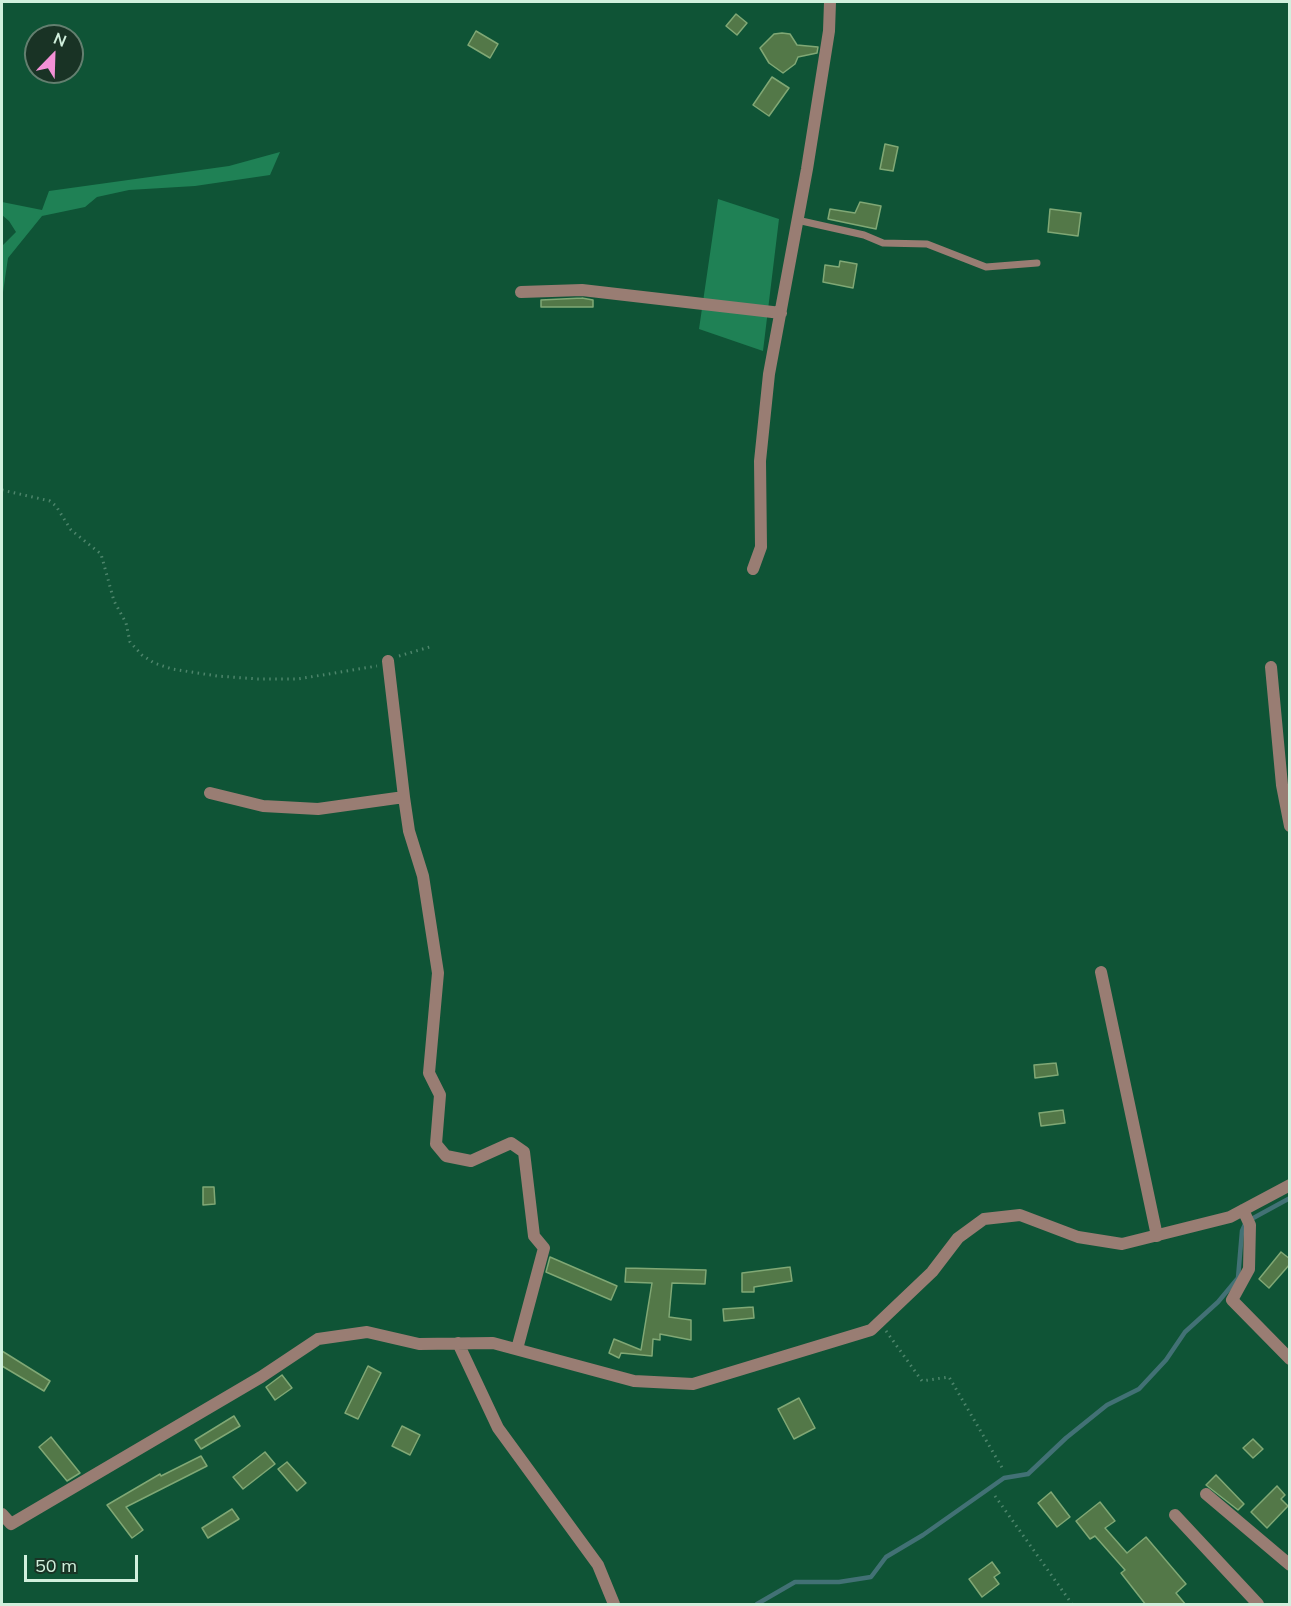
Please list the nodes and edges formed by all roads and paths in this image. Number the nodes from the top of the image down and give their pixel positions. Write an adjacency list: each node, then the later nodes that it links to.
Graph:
1 (830, 2): 2 (street)
2 (797, 220): 3 (lane); 5 (street)
3 (1037, 263)
4 (521, 292): 5 (street)
5 (781, 313): 7 (street)
6 (2, 490): 9 (path)
7 (753, 569)
8 (433, 646): 9 (path)
9 (388, 661): 12 (street)
10 (1271, 667): 13 (street)
11 (210, 793): 12 (street)
12 (404, 797): 20 (street)
13 (1290, 826)
14 (1101, 972): 17 (street)
15 (1290, 1185): 16 (street)
16 (1243, 1210): 17 (street); 21 (street)
17 (1157, 1236): 18 (street)
18 (879, 1323): 20 (street); 22 (path)
19 (458, 1343): 20 (street); 25 (street); 28 (street)
20 (517, 1349)
21 (1290, 1359)
22 (1004, 1471)
23 (1206, 1494): 27 (street)
24 (994, 1496): 29 (path)
25 (2, 1514)
26 (1175, 1515): 30 (street)
27 (1290, 1565)
28 (614, 1605)
29 (1072, 1605)
30 (1258, 1605)

